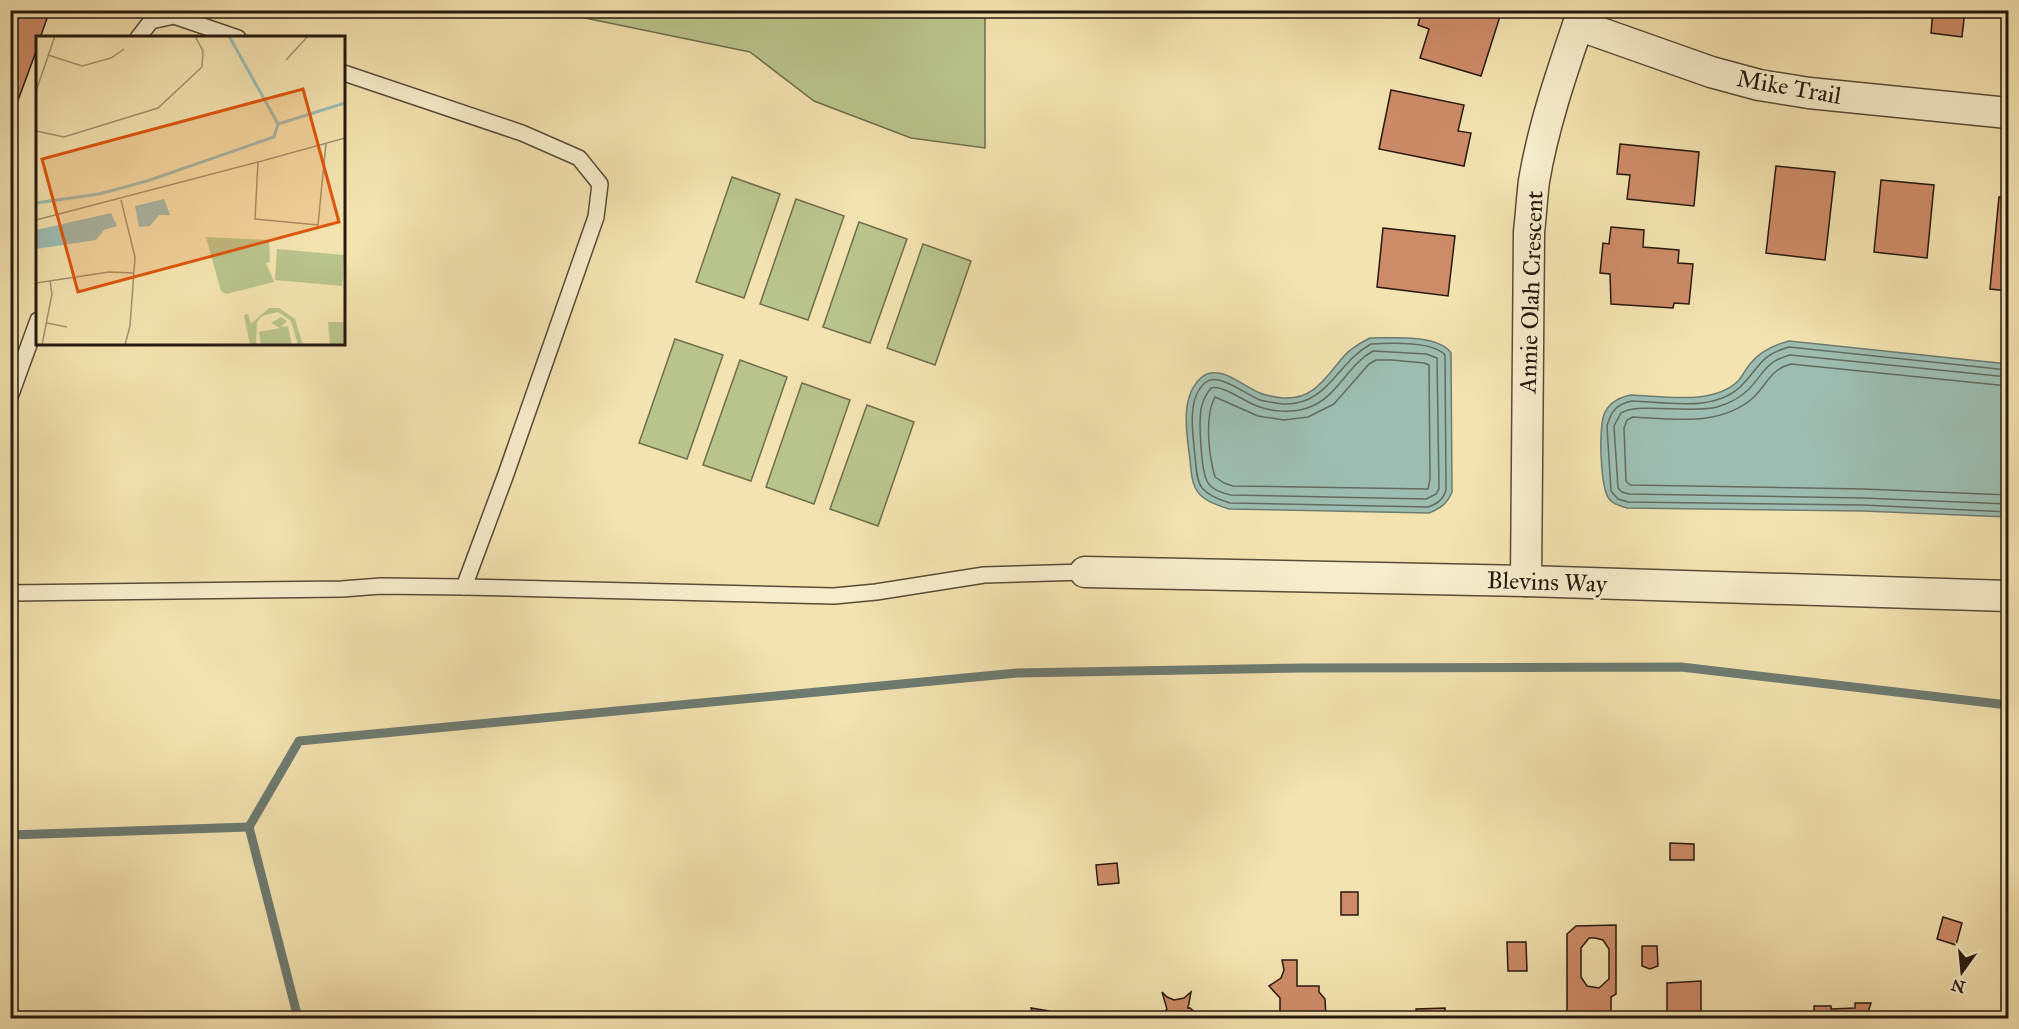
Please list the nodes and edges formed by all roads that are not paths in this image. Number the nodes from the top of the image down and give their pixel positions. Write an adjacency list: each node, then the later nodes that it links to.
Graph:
1 (1581, 18): 5 (street, Mike Trail); 9 (street, Annie Olah Crescent)
2 (140, 36): 3 (lane)
3 (232, 36)
4 (345, 73): 10 (lane)
5 (2008, 113)
6 (36, 326): 7 (lane)
7 (10, 398)
8 (1085, 572): 9 (street, Blevins Way); 10 (lane)
9 (1526, 581): 12 (street, Blevins Way)
10 (464, 587): 11 (lane)
11 (10, 593)
12 (2008, 596)

